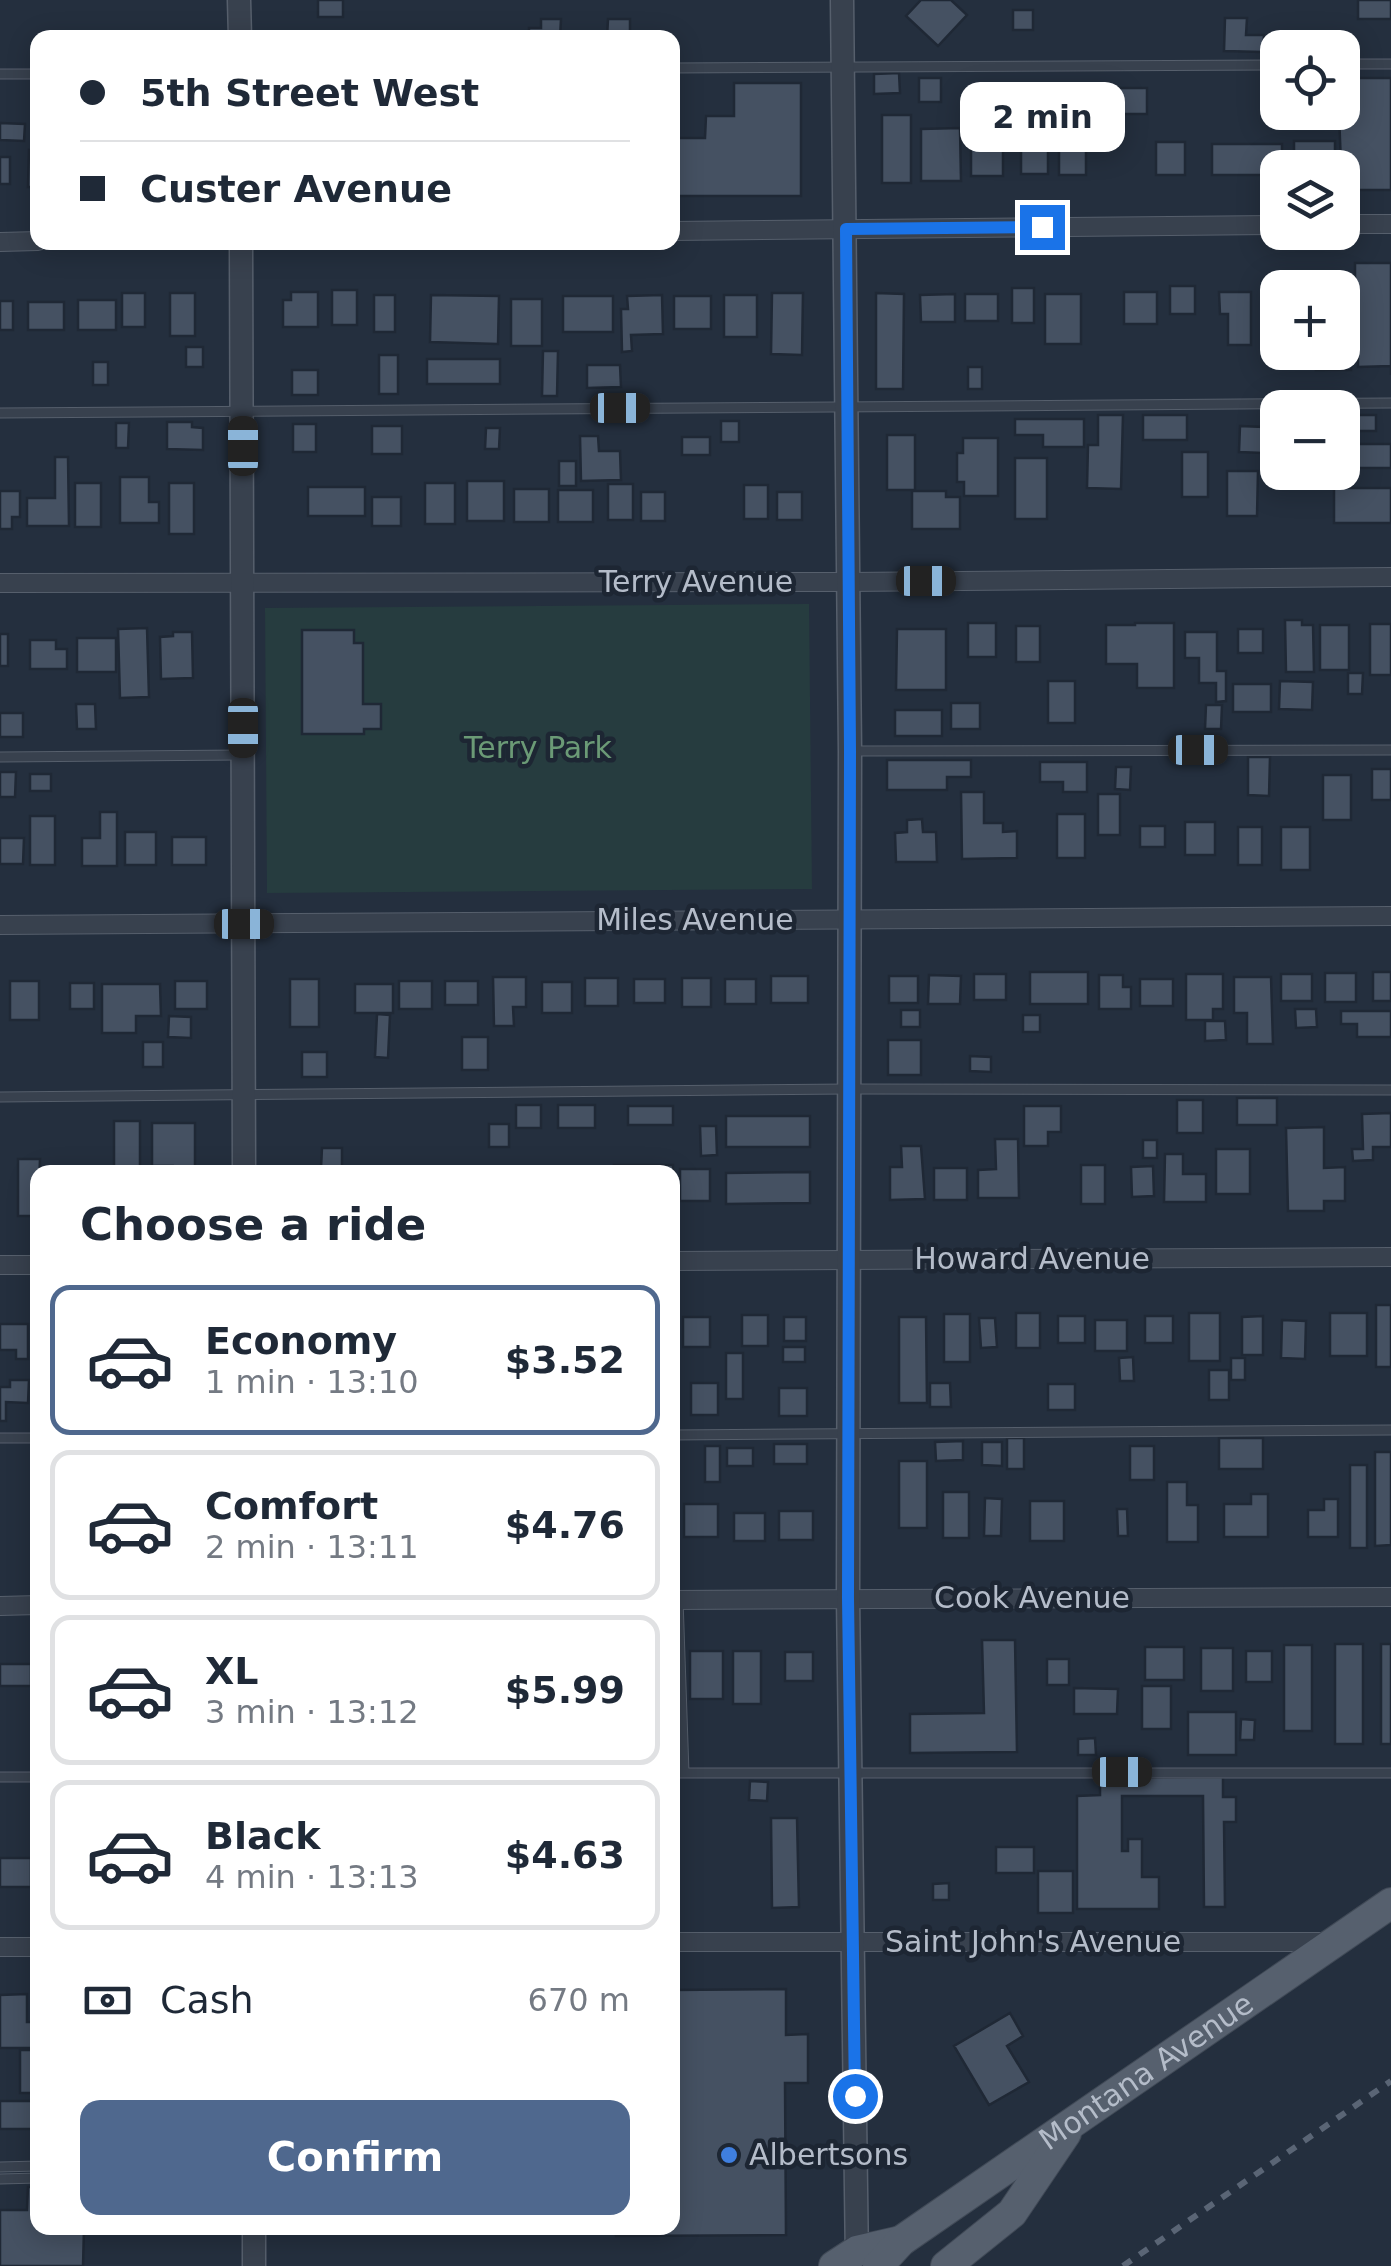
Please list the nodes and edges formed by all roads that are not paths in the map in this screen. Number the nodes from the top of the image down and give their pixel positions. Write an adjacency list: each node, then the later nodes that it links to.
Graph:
1 (239, 0): 3 (street)
2 (842, 0): 7 (street)
3 (240, 30)
4 (1260, 64): 7 (lane)
5 (1360, 64): 6 (lane)
6 (1391, 64)
7 (843, 67): 8 (lane); 14 (street)
8 (680, 68)
9 (0, 74): 10 (lane)
10 (30, 74)
11 (1360, 224): 12 (street)
12 (1391, 224)
13 (1260, 225): 14 (street)
14 (846, 229): 15 (street); 20 (street)
15 (680, 231)
16 (30, 241): 17 (street)
17 (0, 242)
18 (240, 250): 21 (street)
19 (1391, 403): 20 (lane)
20 (847, 407): 21 (lane); 25 (street)
21 (243, 412): 22 (lane); 24 (street)
22 (0, 413)
23 (1391, 577): 25 (street, Terry Avenue)
24 (243, 581): 25 (street, Terry Avenue); 26 (street, Terry Avenue); 29 (street)
25 (848, 582): 28 (street)
26 (0, 583)
27 (1391, 750): 28 (lane)
28 (850, 751): 32 (street)
29 (243, 755): 30 (lane); 33 (street)
30 (0, 757)
31 (1391, 916): 32 (street, Miles Avenue)
32 (848, 919): 33 (street, Miles Avenue); 35 (street)
33 (244, 924): 34 (street, Miles Avenue); 37 (street)
34 (0, 925)
35 (848, 1090): 36 (lane); 37 (lane); 41 (street)
36 (1391, 1090)
37 (244, 1094): 38 (lane); 39 (street)
38 (0, 1097)
39 (244, 1165)
40 (1391, 1257): 41 (street, Howard Avenue)
41 (848, 1260): 42 (street, Howard Avenue); 46 (street)
42 (680, 1261)
43 (0, 1265): 44 (street)
44 (30, 1265)
45 (1391, 1430): 46 (lane)
46 (848, 1434): 47 (lane); 51 (street)
47 (680, 1435)
48 (0, 1438): 49 (lane)
49 (30, 1438)
50 (1391, 1597): 51 (street, Cook Avenue)
51 (848, 1598): 52 (street, Cook Avenue); 55 (street)
52 (680, 1600)
53 (30, 1605): 54 (street)
54 (0, 1606)
55 (852, 1772): 56 (lane); 57 (lane); 61 (street)
56 (1391, 1772)
57 (680, 1773)
58 (30, 1777): 59 (lane)
59 (0, 1778)
60 (1391, 1903): 63 (main road, Montana Avenue)
61 (854, 1941): 62 (street, Saint John's Avenue); 63 (street, Saint John's Avenue); 72 (street)
62 (680, 1942)
63 (1334, 1942): 66 (main road, Montana Avenue)
64 (0, 1947): 65 (street)
65 (30, 1947)
66 (1082, 2114): 72 (main road, Montana Avenue); 74 (main road)
67 (0, 2166): 68 (lane)
68 (30, 2166)
69 (0, 2178): 70 (lane)
70 (30, 2178)
71 (254, 2235): 73 (street)
72 (856, 2262)
73 (254, 2266)
74 (946, 2266)

